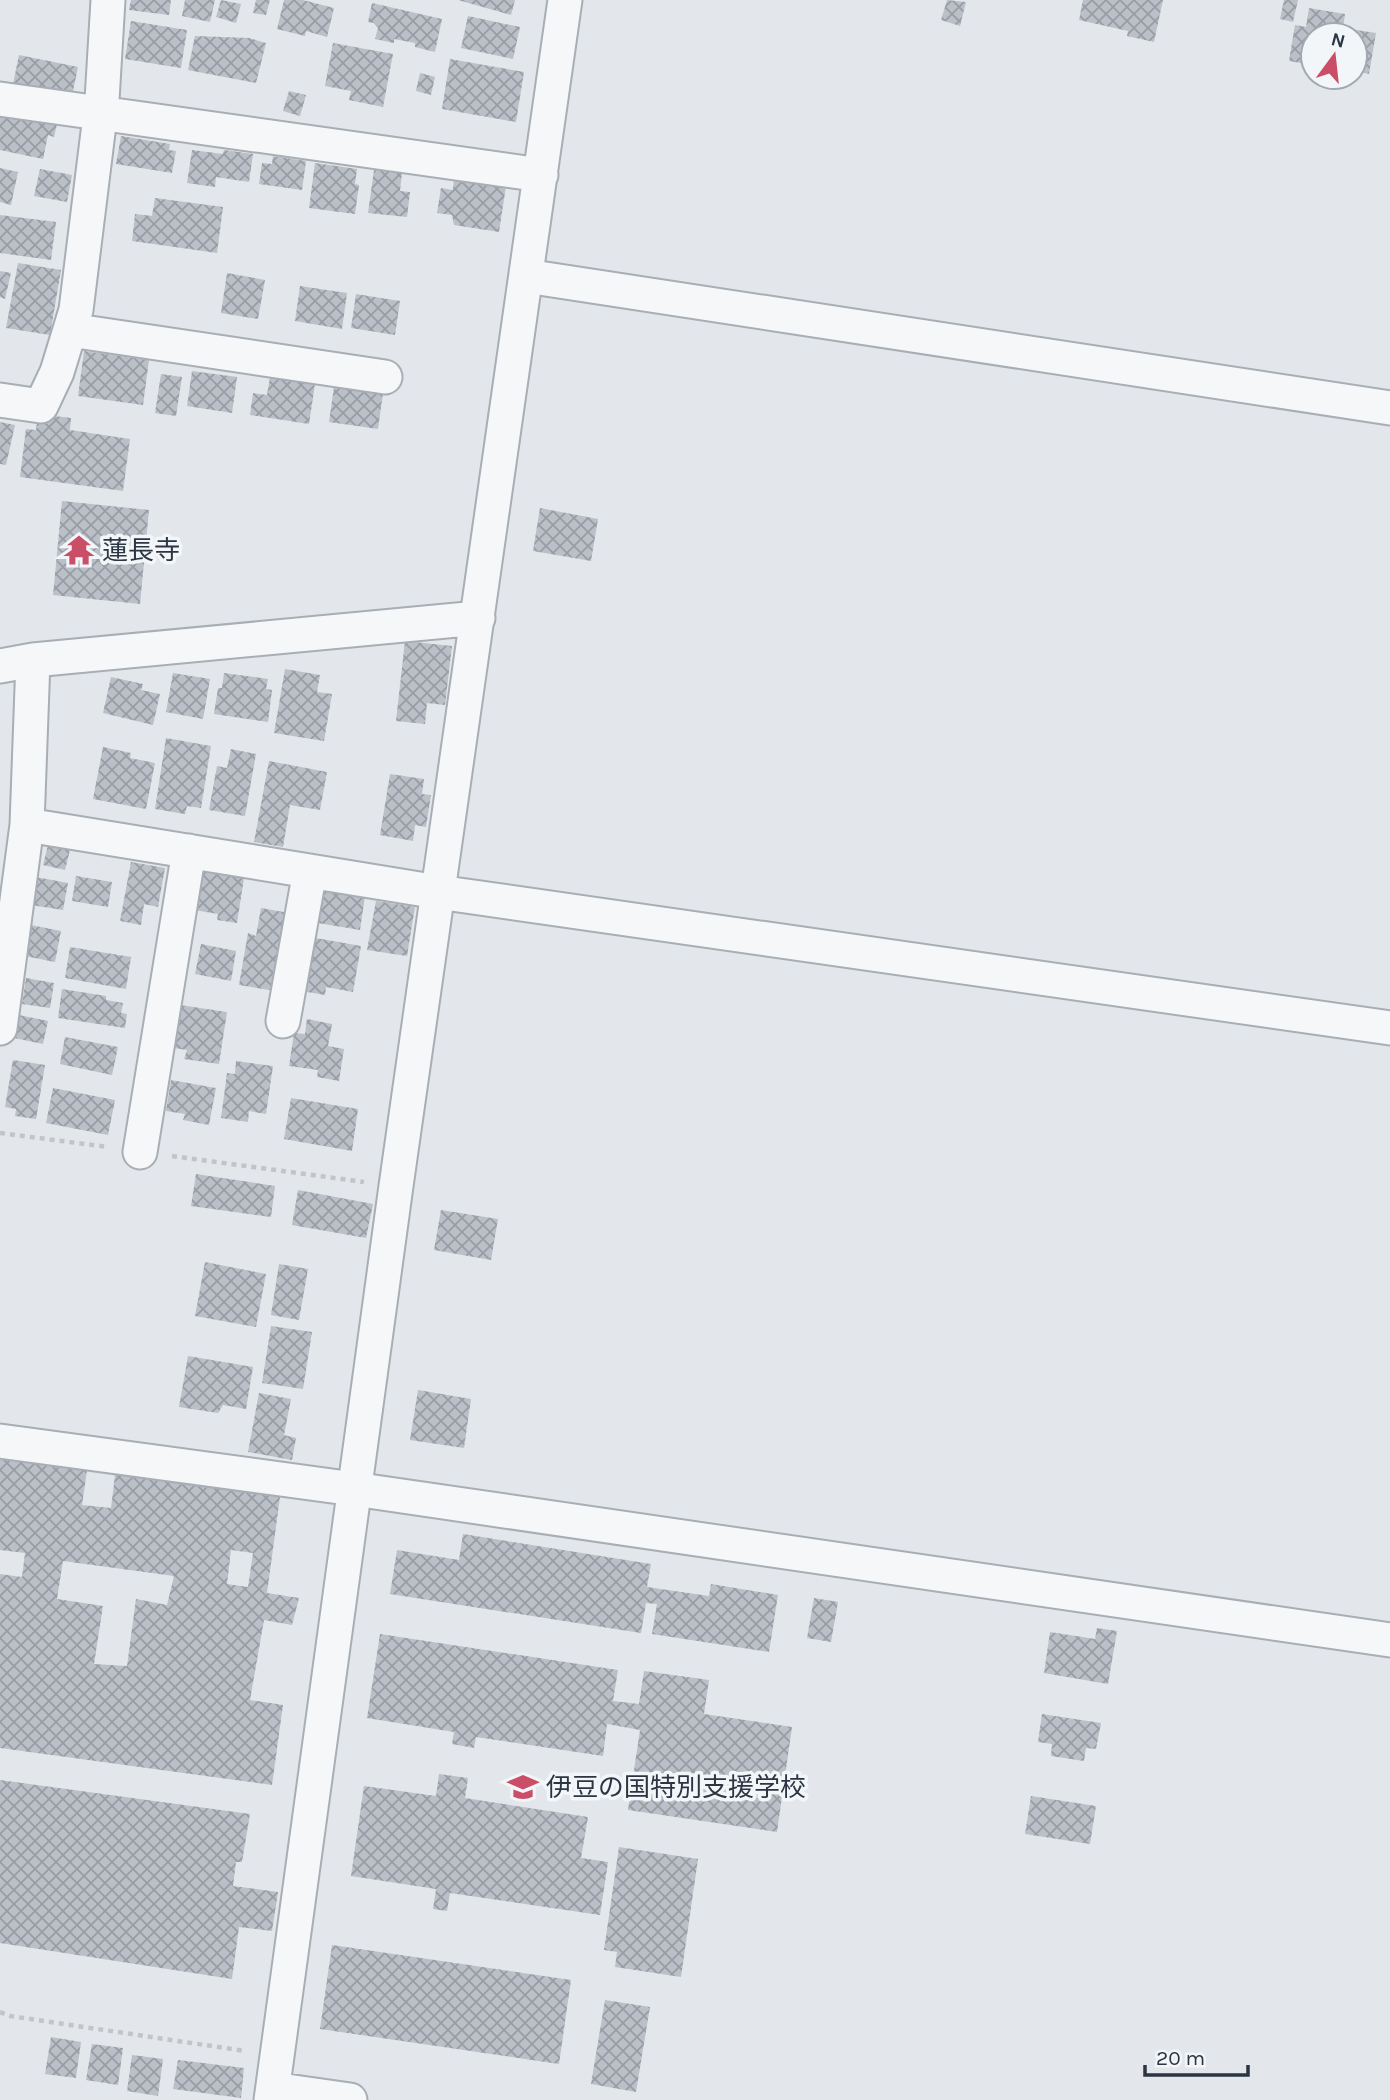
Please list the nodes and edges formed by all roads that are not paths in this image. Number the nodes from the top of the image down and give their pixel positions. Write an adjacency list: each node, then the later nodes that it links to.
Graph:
1 (108, 0): 4 (street)
2 (565, 0): 5 (street)
3 (0, 99): 4 (street)
4 (100, 114): 5 (street); 7 (street)
5 (541, 175): 6 (street)
6 (526, 276): 10 (street); 11 (street)
7 (70, 330): 8 (street); 9 (street)
8 (385, 377)
9 (0, 400)
10 (1390, 408)
11 (478, 618): 12 (street); 17 (street)
12 (33, 660): 13 (street); 14 (street)
13 (0, 666)
14 (27, 825): 15 (street); 19 (street)
15 (188, 851): 16 (street); 21 (street)
16 (310, 871): 17 (street); 18 (street)
17 (438, 892): 20 (street); 23 (street)
18 (283, 1021)
19 (0, 1028)
20 (1390, 1028)
21 (140, 1152)
22 (0, 1441): 23 (street)
23 (354, 1489): 24 (street); 25 (street)
24 (1390, 1640)
25 (272, 2094): 26 (street)
26 (351, 2100)

